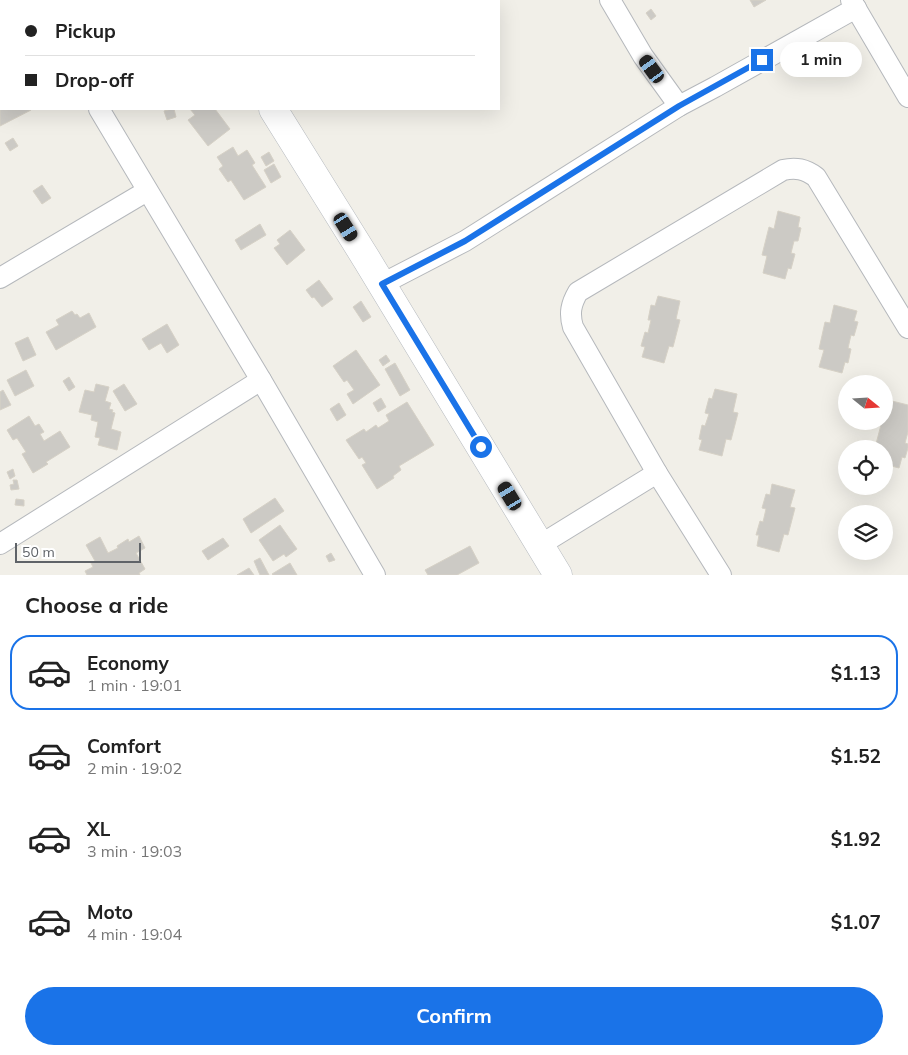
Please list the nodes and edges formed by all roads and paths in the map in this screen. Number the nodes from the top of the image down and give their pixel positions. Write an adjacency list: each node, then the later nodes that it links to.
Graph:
1 (610, 0): 4 (street)
2 (854, 4): 3 (street); 4 (street)
3 (908, 97)
4 (679, 106): 9 (street)
5 (100, 110): 7 (street)
6 (273, 110): 9 (street)
7 (147, 191): 8 (street); 11 (street)
8 (0, 278)
9 (382, 284): 14 (street)
10 (908, 328): 12 (street)
11 (261, 380): 13 (street); 15 (street)
12 (657, 473): 14 (street); 17 (street)
13 (0, 544)
14 (540, 545): 16 (street)
15 (376, 575)
16 (558, 575)
17 (721, 575)

